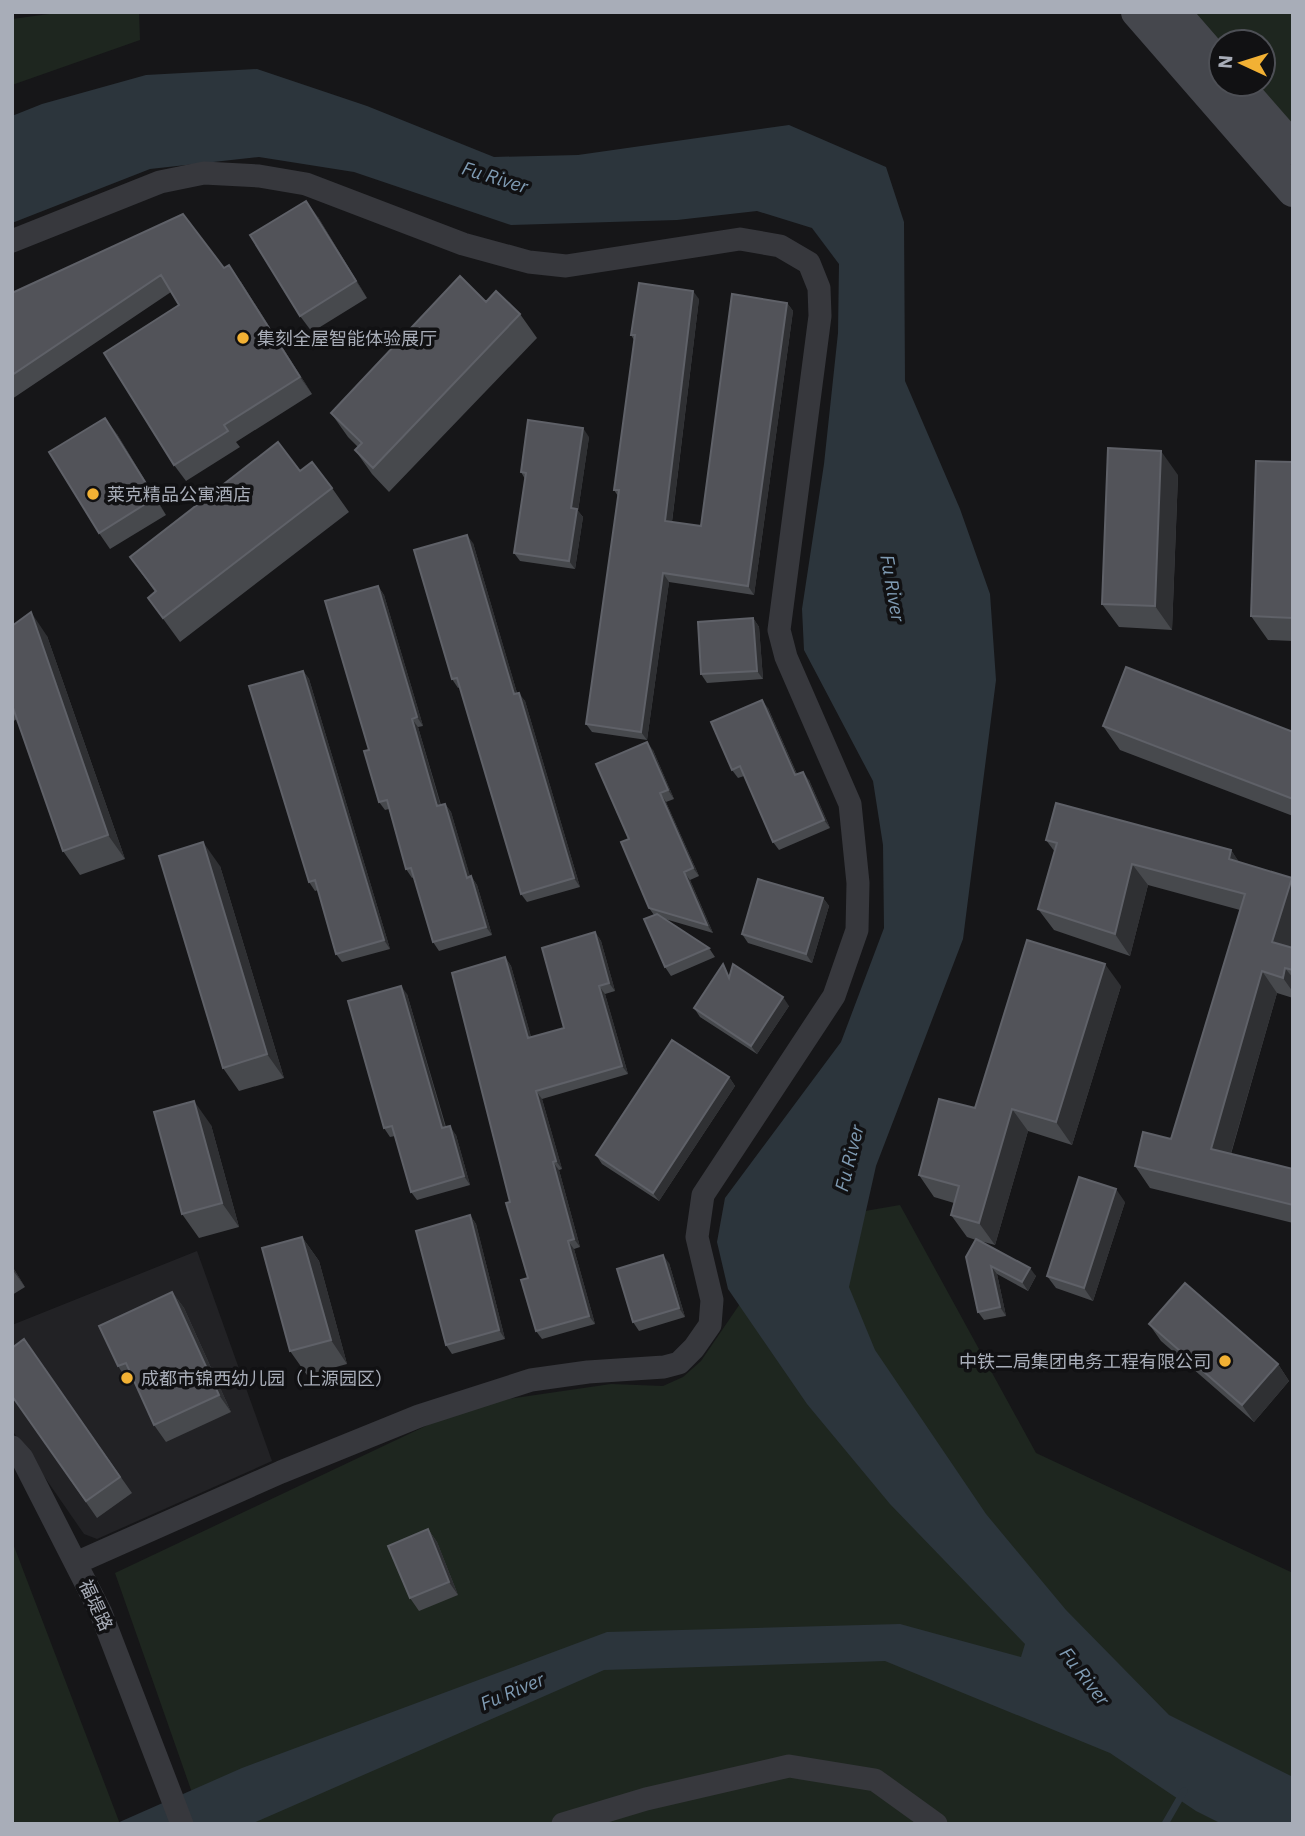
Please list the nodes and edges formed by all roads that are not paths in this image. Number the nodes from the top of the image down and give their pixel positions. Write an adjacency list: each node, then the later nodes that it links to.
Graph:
1 (1137, 12): 6 (main road)
2 (1174, 12): 3 (main road)
3 (1207, 50)
4 (1249, 98): 5 (main road)
5 (1293, 148)
6 (1293, 191)
7 (12, 241): 9 (street)
8 (12, 1447): 9 (street, 福堤路)
9 (76, 1563): 10 (street, 福堤路)
10 (182, 1824)
11 (564, 1824): 12 (street)
12 (936, 1824)

